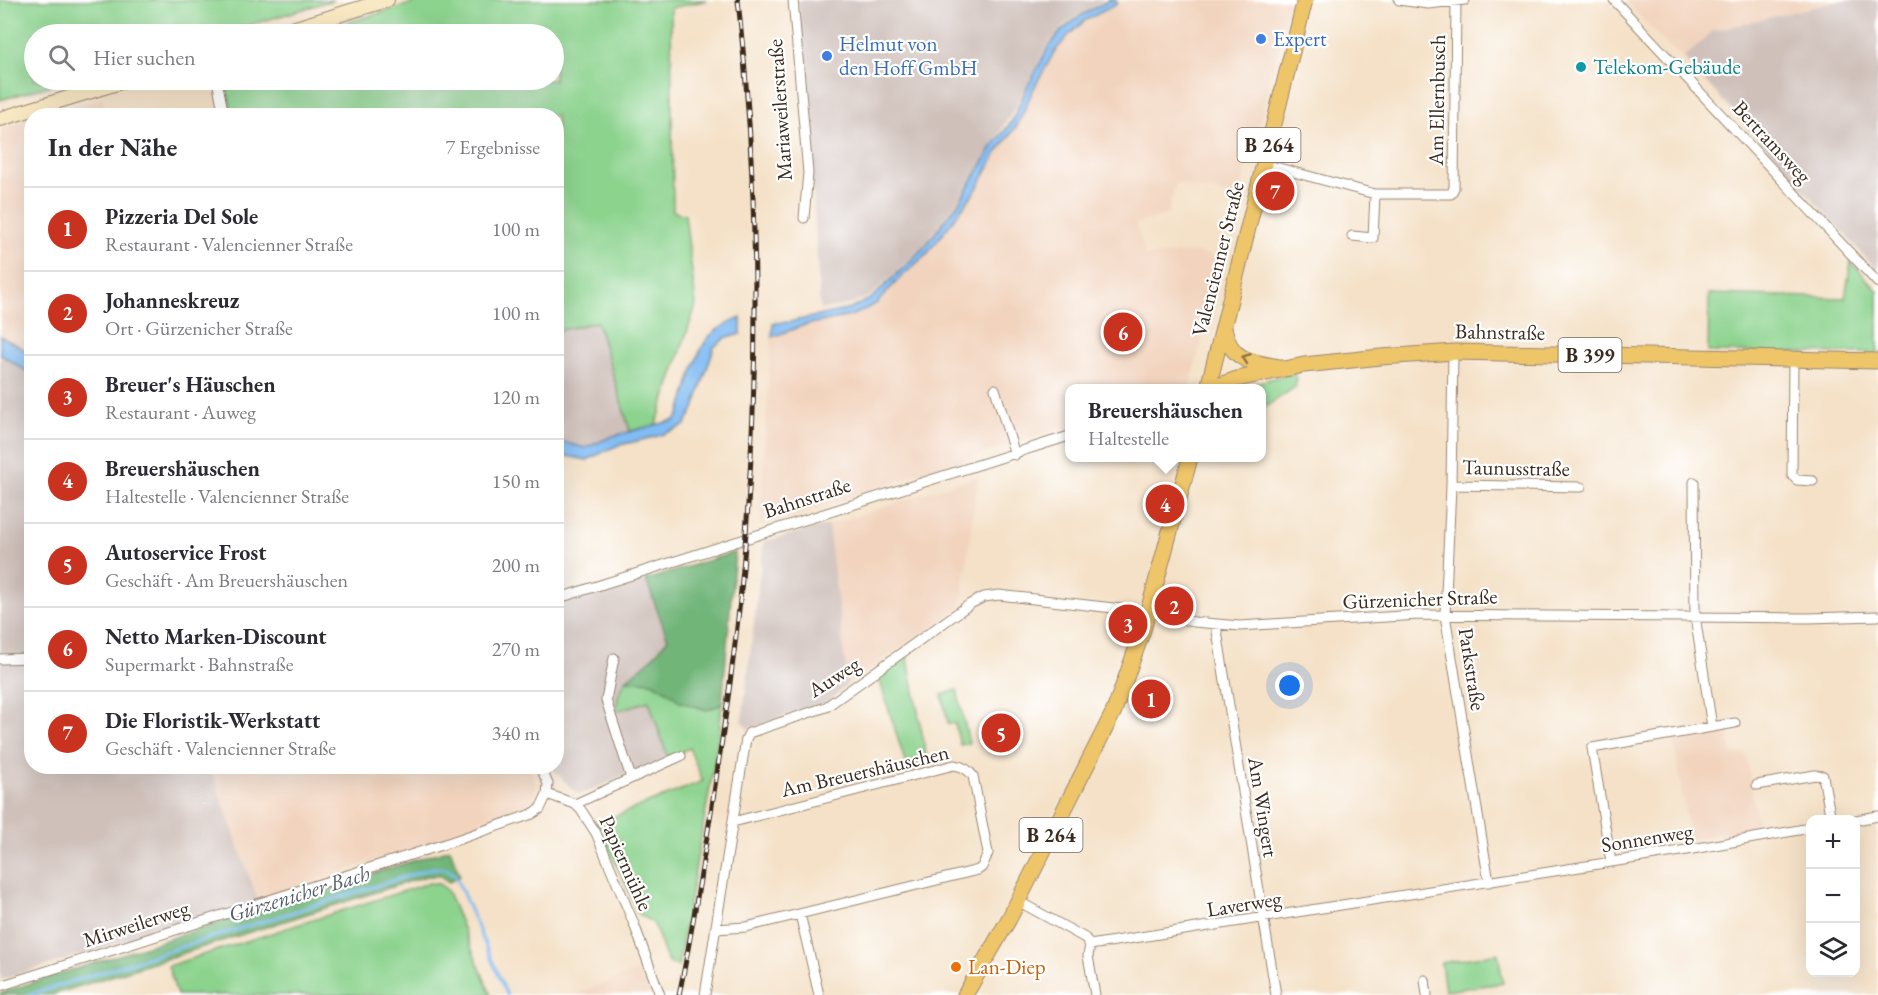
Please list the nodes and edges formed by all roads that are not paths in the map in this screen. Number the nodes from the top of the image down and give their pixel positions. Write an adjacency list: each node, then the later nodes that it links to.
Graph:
1 (387, 0): 7 (main road)
2 (793, 0): 16 (street, Mariaweilerstraße)
3 (1305, 0): 14 (main road, Valencienner Straße / B 264)
4 (1399, 0): 6 (street, Am Ellernbusch)
5 (1614, 0): 18 (street, Bertramsweg)
6 (1461, 1): 15 (street, Am Ellernbusch)
7 (309, 24)
8 (94, 90): 10 (main road)
9 (219, 90): 11 (street)
10 (36, 108)
11 (222, 108)
12 (24, 112): 13 (main road)
13 (0, 119)
14 (1264, 164): 15 (street); 19 (main road, Valencienner Straße / B 264)
15 (1375, 194): 17 (street)
16 (804, 218)
17 (1352, 236)
18 (1878, 283)
19 (1223, 325): 23 (main road, one-way to 19); 24 (main road, Valencienner Straße / B 264)
20 (1453, 352): 21 (main road, Bahnstraße / B 399); 23 (main road, Bahnstraße / B 399); 32 (street, Parkstraße)
21 (1792, 360): 22 (main road, Bahnstraße / B 399); 30 (street)
22 (1878, 361)
23 (1288, 368): 25 (main road, Bahnstraße / B 399)
24 (1211, 384)
25 (1222, 384)
26 (995, 389): 28 (street)
27 (1065, 437): 28 (street, Bahnstraße)
28 (1015, 455): 34 (street, Bahnstraße)
29 (1189, 462): 35 (main road, B 264)
30 (1813, 481)
31 (1694, 482): 37 (street)
32 (1451, 485): 33 (street, Taunusstraße); 36 (street, Parkstraße)
33 (1581, 487)
34 (564, 596)
35 (1148, 612): 39 (street, Gürzenicher Straße); 54 (street, Auweg); 58 (main road, B 264)
36 (1445, 615): 37 (street, Gürzenicher Straße); 39 (street, Gürzenicher Straße); 57 (street, Parkstraße)
37 (1695, 616): 38 (street, Gürzenicher Straße); 44 (street)
38 (1878, 616)
39 (1216, 625): 60 (street, Am Wingert)
40 (24, 658): 42 (street)
41 (614, 658): 47 (street)
42 (0, 659)
43 (1735, 723): 44 (street)
44 (1712, 727): 56 (street)
45 (681, 756): 47 (street)
46 (544, 774): 49 (street)
47 (631, 778): 50 (street)
48 (1757, 785): 51 (street)
49 (547, 794): 50 (street, Papiermühle); 64 (street, Mirweilerweg)
50 (574, 804): 65 (street, Papiermühle)
51 (1830, 815)
52 (1878, 816): 53 (street)
53 (1860, 819)
54 (734, 822): 59 (street, Am Breuershäuschen); 61 (street, Auweg)
55 (1806, 829): 56 (street, Sonnenweg)
56 (1611, 862): 57 (street, Sonnenweg)
57 (1489, 882): 60 (street, Laverweg)
58 (1018, 901): 62 (street); 68 (main road, B 264)
59 (800, 914): 61 (street, Am Breuershäuschen); 67 (street)
60 (1263, 919): 62 (street, Laverweg); 70 (street, Am Wingert)
61 (716, 929): 66 (street, Auweg)
62 (1090, 945): 69 (street)
63 (1425, 980): 71 (street)
64 (0, 986)
65 (660, 995)
66 (705, 995)
67 (819, 995)
68 (965, 995)
69 (1095, 995)
70 (1276, 995)
71 (1427, 995)

